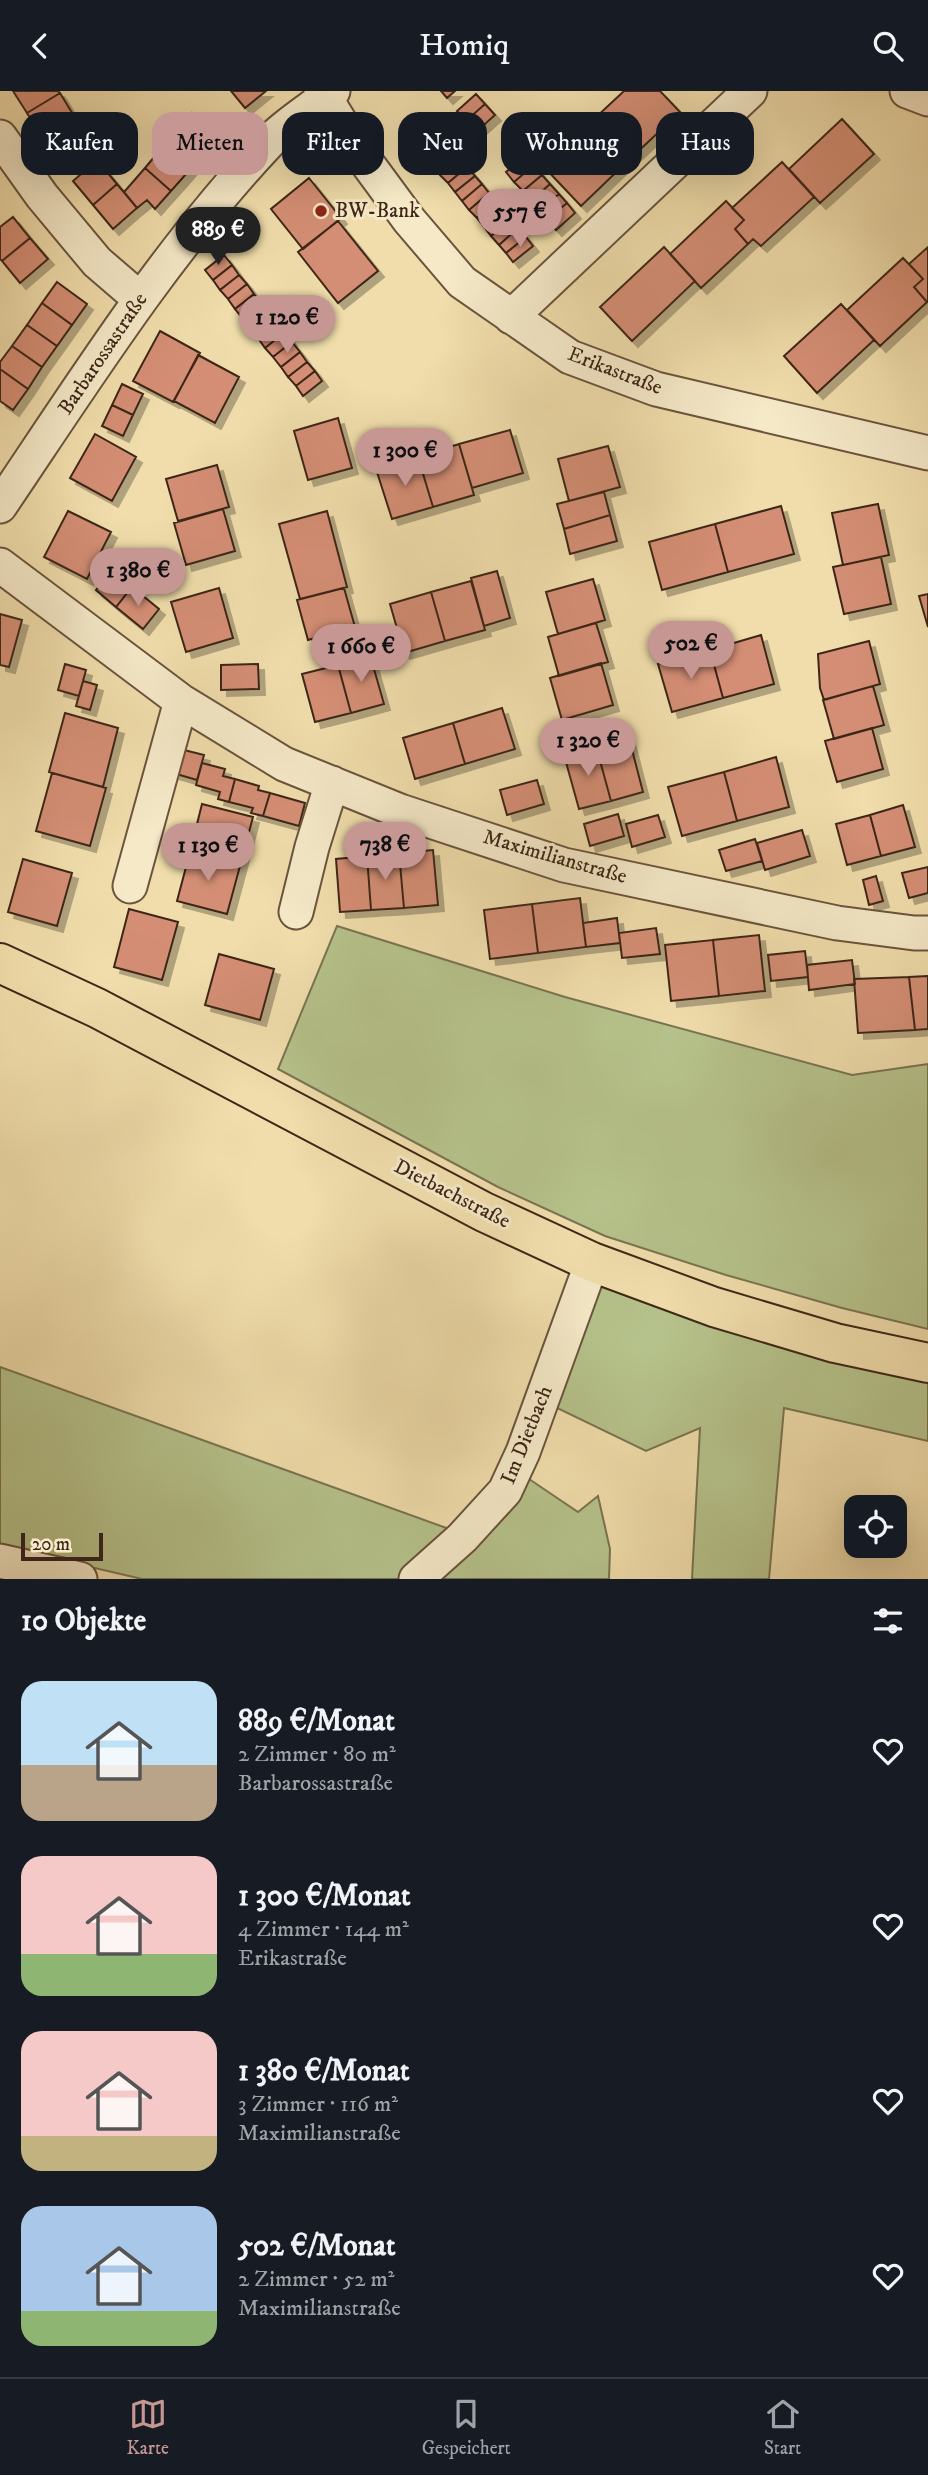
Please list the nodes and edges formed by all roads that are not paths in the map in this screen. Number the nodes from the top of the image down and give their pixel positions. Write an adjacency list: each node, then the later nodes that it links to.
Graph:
1 (750, 91): 7 (street)
2 (907, 91): 4 (street)
3 (326, 93): 6 (street, Barbarossastraße); 7 (street, Erikastraße)
4 (928, 99)
5 (0, 137): 6 (street)
6 (140, 299): 9 (street, Barbarossastraße)
7 (511, 317): 8 (street, Erikastraße)
8 (928, 453)
9 (0, 506)
10 (0, 565): 11 (street, Maximilianstraße)
11 (180, 701): 12 (street, Maximilianstraße); 13 (street)
12 (332, 783): 14 (street); 15 (street, Maximilianstraße)
13 (130, 887)
14 (296, 912)
15 (928, 933)
16 (0, 963): 17 (main road, Dietbachstraße)
17 (592, 1262): 18 (main road, Dietbachstraße); 21 (street, Im Dietbach)
18 (928, 1363)
19 (0, 1561): 20 (street)
20 (80, 1579)
21 (416, 1579)

